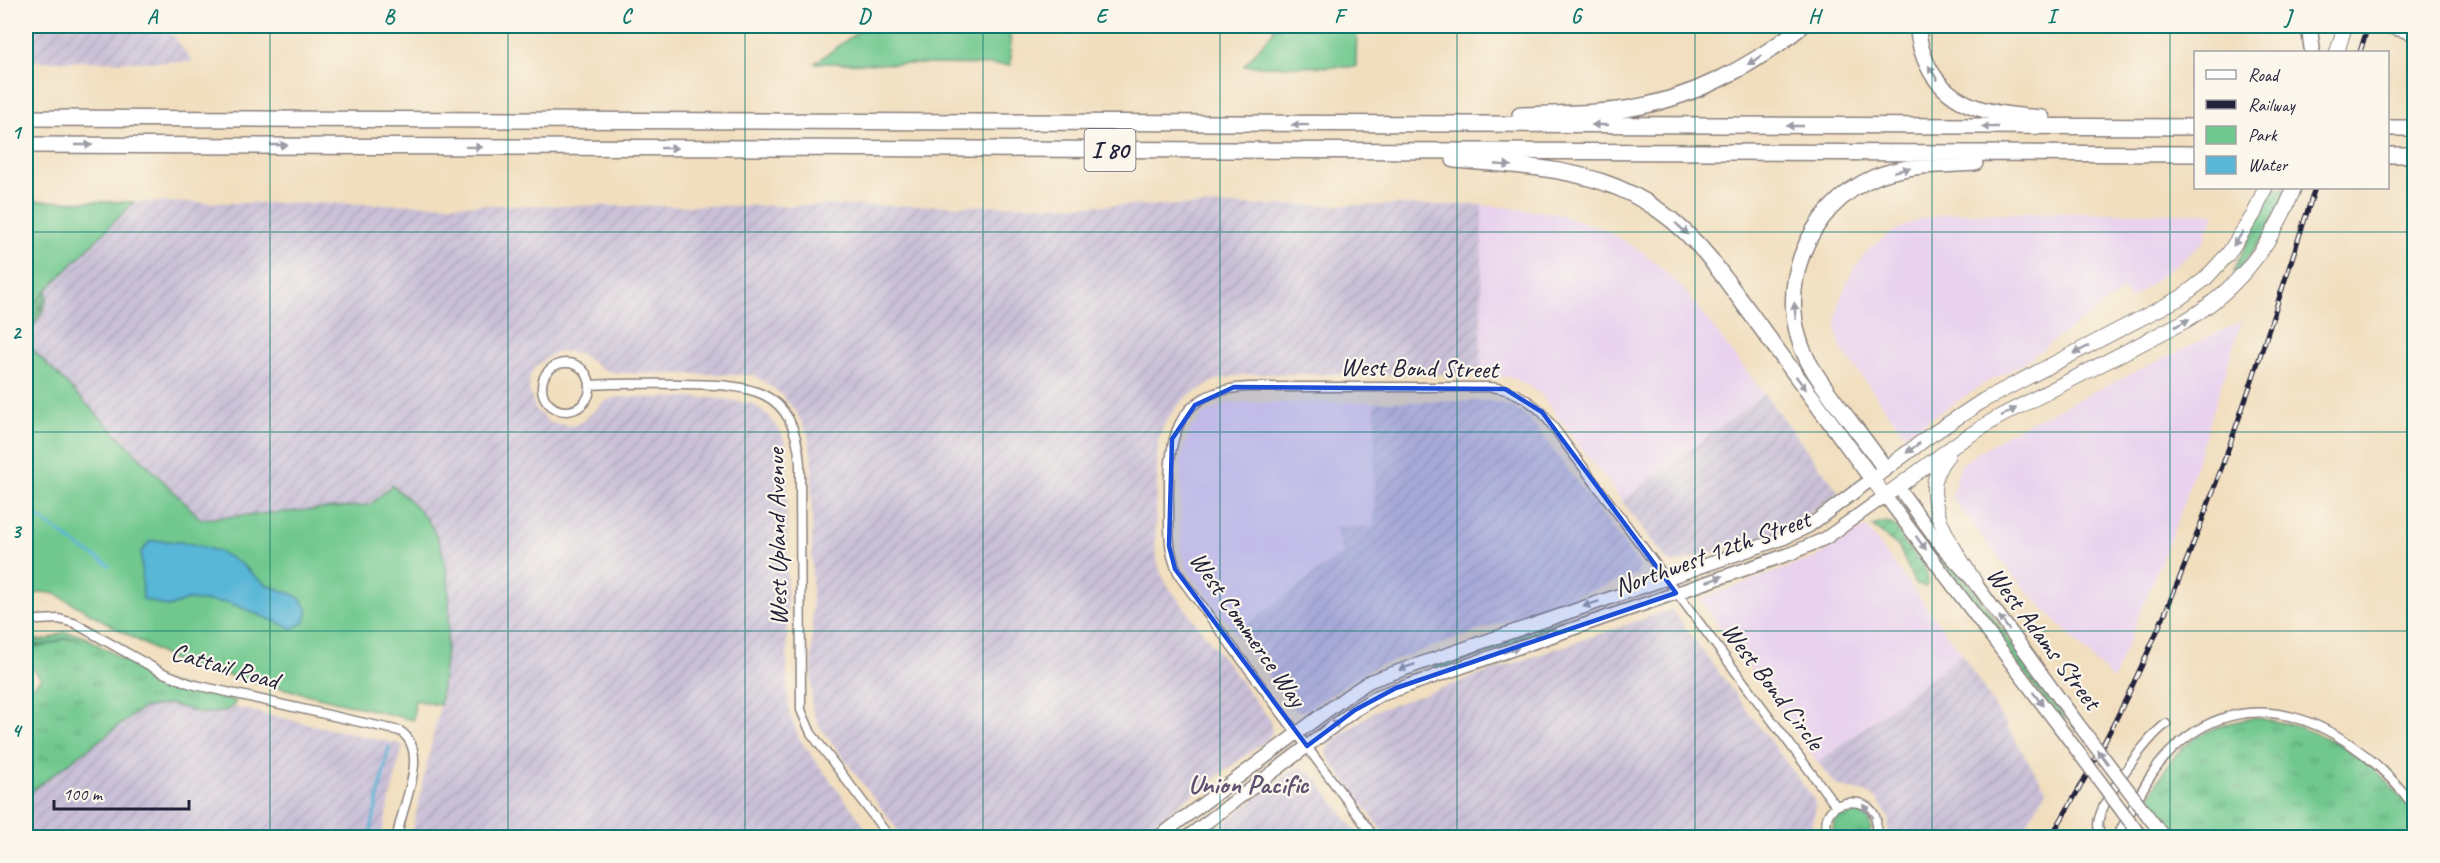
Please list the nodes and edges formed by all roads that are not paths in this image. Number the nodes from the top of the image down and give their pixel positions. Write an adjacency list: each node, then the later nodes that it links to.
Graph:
1 (1802, 26): 11 (highway, one-way to 11)
2 (1918, 26): 12 (highway, one-way to 2)
3 (2309, 26): 8 (highway)
4 (2319, 26): 8 (main road)
5 (2345, 26): 9 (main road)
6 (2378, 26): 7 (street)
7 (2415, 36)
8 (2311, 50)
9 (2337, 51)
10 (26, 118): 11 (highway, I 80, one-way to 10)
11 (1337, 125): 12 (highway, I 80, one-way to 11)
12 (2122, 127): 13 (highway, I 80)
13 (2194, 127)
14 (2389, 128): 15 (highway)
15 (2413, 128)
16 (26, 145): 17 (highway, I 80, one-way to 17)
17 (1340, 151): 18 (highway, I 80); 26 (highway, one-way to 26)
18 (2095, 154): 19 (highway, I 80); 25 (highway, one-way to 18)
19 (2194, 154)
20 (2264, 189): 25 (main road, Northwest 12th Street, one-way to 25)
21 (2294, 189): 24 (main road, Northwest 12th Street, one-way to 21)
22 (590, 385): 22 (street); 39 (street, West Upland Avenue)
23 (1182, 419): 29 (street, West Bond Street); 34 (street, West Commerce Way)
24 (1959, 442): 27 (main road, Northwest 12th Street); 30 (main road)
25 (1885, 468): 26 (main road, Northwest 12th Street); 27 (main road, West Adams Street)
26 (1872, 479): 28 (main road, West Adams Street); 29 (main road, Northwest 12th Street)
27 (1898, 487): 28 (main road, Northwest 12th Street); 30 (main road, West Adams Street)
28 (1886, 496): 31 (main road, Northwest 12th Street, one-way to 28); 47 (main road, West Adams Street, one-way to 47, bridge)
29 (1665, 579): 31 (street, West Bond Street); 34 (main road, Northwest 12th Street, one-way to 34)
30 (1976, 584): 48 (main road, West Adams Street, one-way to 30, bridge)
31 (1676, 592): 35 (main road, Northwest 12th Street, one-way to 31); 36 (street, West Bond Circle)
32 (38, 620): 38 (street, Cattail Road)
33 (2166, 724): 45 (street)
34 (1297, 733): 35 (street, West Commerce Way); 40 (main road, Northwest 12th Street)
35 (1307, 746): 41 (main road, Northwest 12th Street); 42 (street, West Commerce Way)
36 (1836, 806): 43 (street); 44 (street, one-way to 36)
37 (2415, 807): 46 (street)
38 (397, 837)
39 (890, 837)
40 (1157, 837)
41 (1186, 837)
42 (1374, 837)
43 (1830, 837)
44 (1873, 837)
45 (2101, 837)
46 (2116, 837)
47 (2142, 837)
48 (2164, 837)

